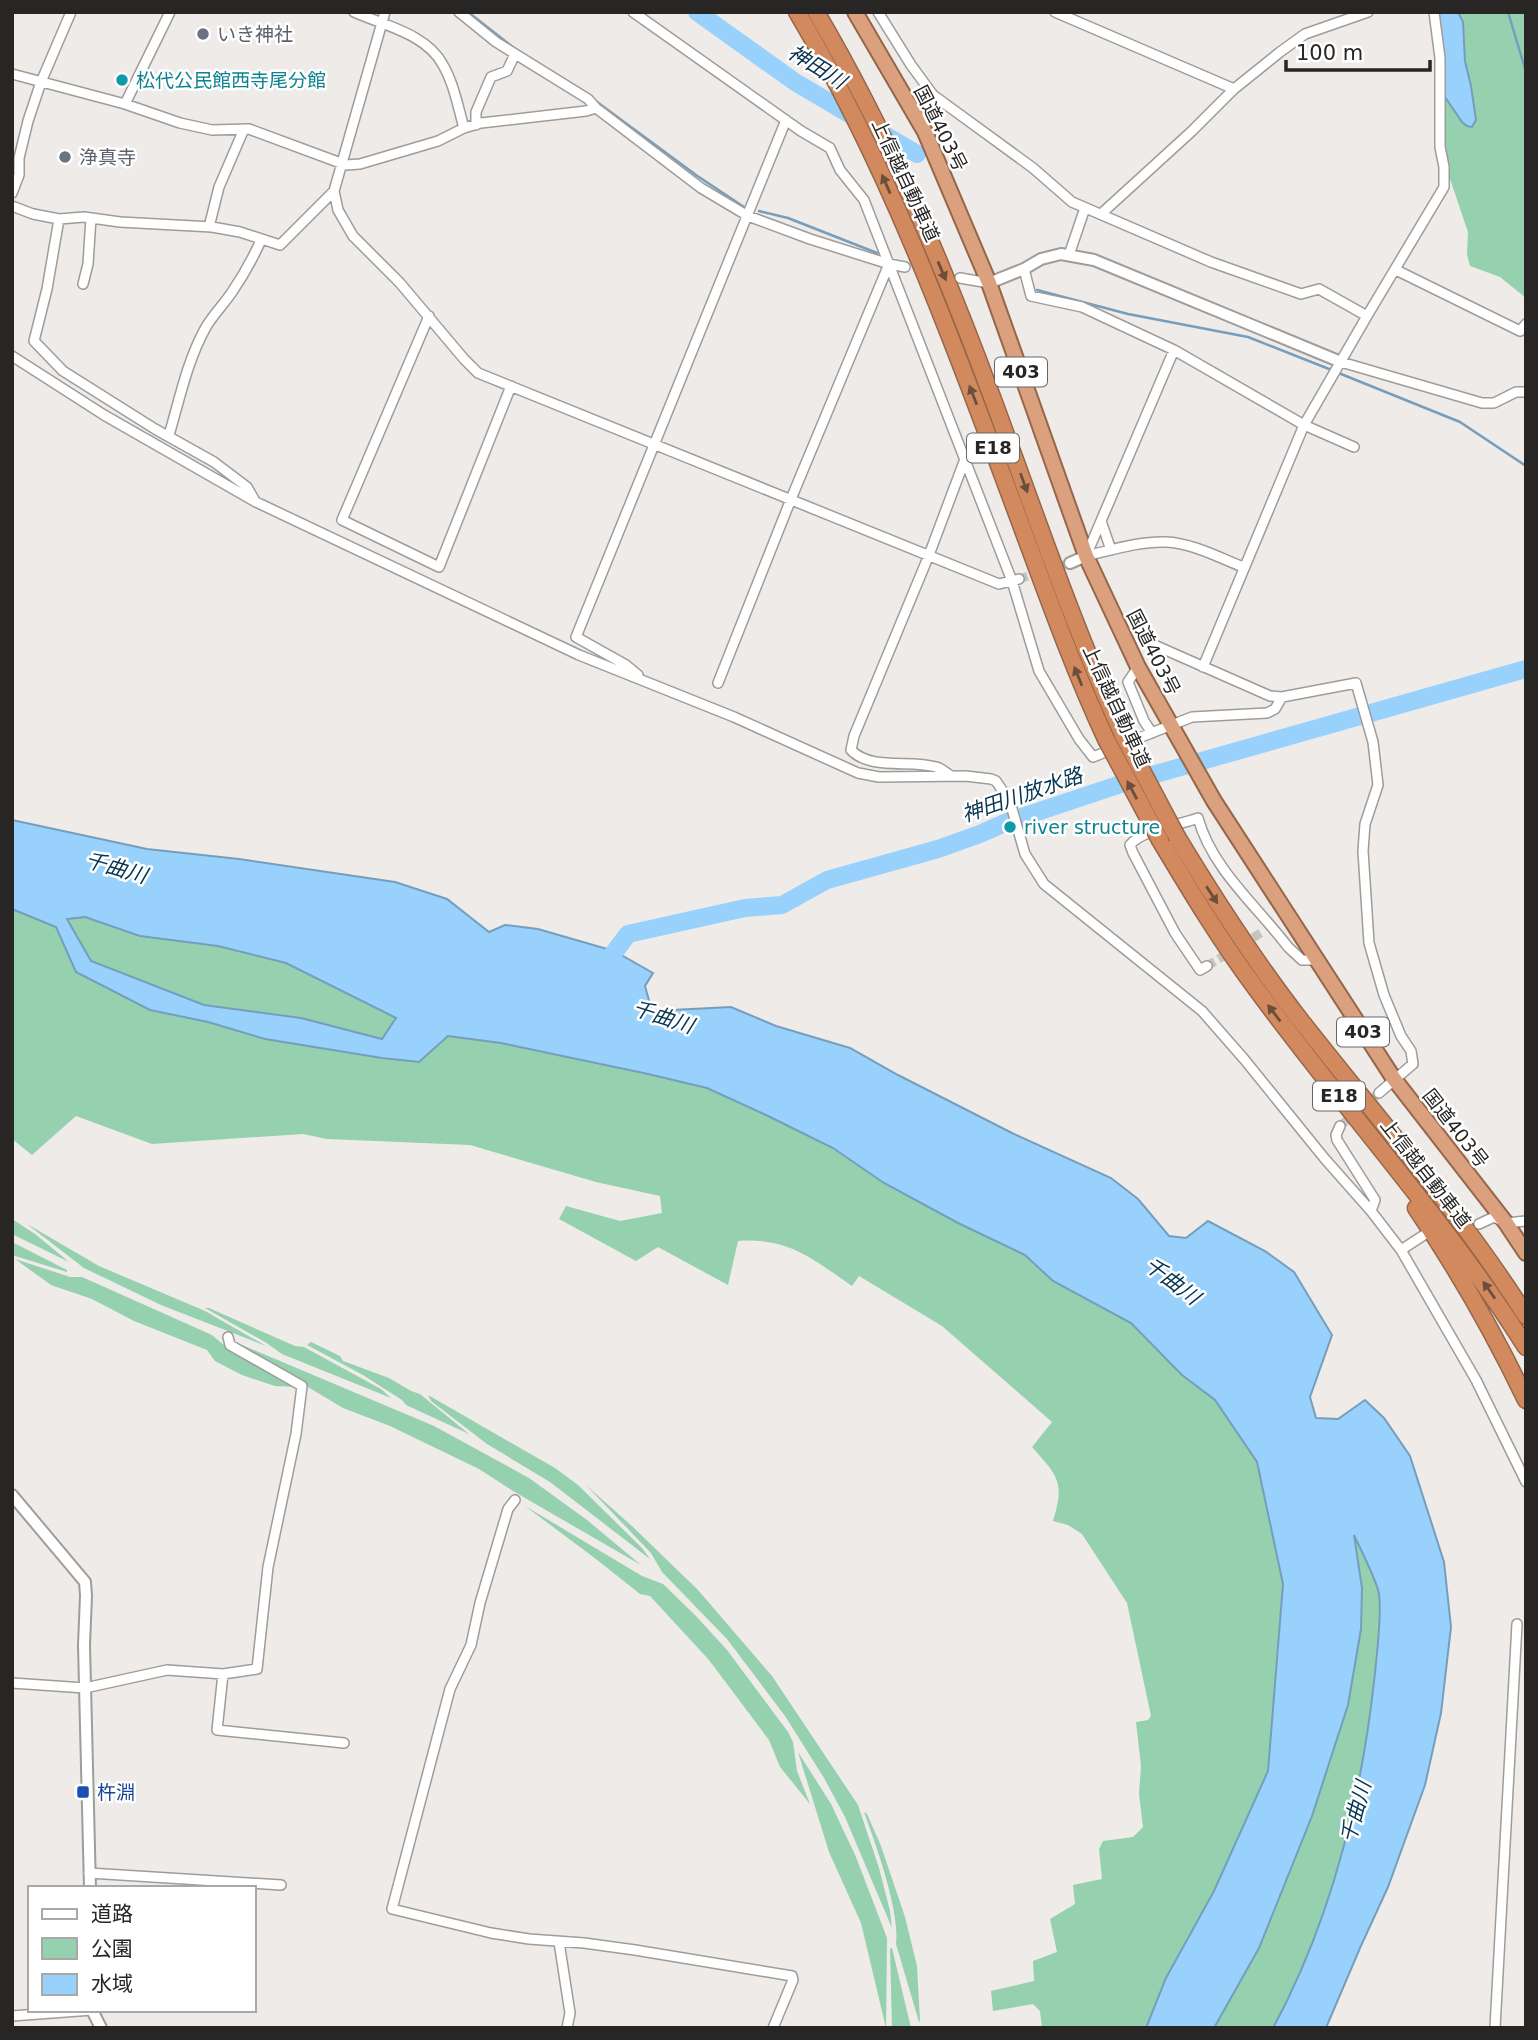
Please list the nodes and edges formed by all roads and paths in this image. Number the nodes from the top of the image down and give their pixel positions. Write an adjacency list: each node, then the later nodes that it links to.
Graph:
1 (71, 12): 17 (street)
2 (170, 12): 19 (street)
3 (354, 12): 14 (street)
4 (385, 12): 14 (street)
5 (459, 12): 15 (street)
6 (633, 12): 21 (street)
7 (797, 12): 77 (highway, 上信越自動車道 / E18, one-way to 7, bridge)
8 (816, 12): 88 (highway, 上信越自動車道 / E18, one-way to 88, bridge)
9 (855, 12): 42 (highway, 国道403号 / 403)
10 (878, 12): 29 (street)
11 (1055, 12): 18 (street)
12 (1368, 12): 18 (street)
13 (1434, 12): 40 (street)
14 (380, 24): 23 (street); 25 (street)
15 (515, 54): 20 (street); 22 (street)
16 (12, 74): 17 (street)
17 (41, 82): 19 (street); 27 (street)
18 (1234, 89): 30 (street)
19 (125, 104): 24 (street)
20 (596, 107): 22 (street); 31 (street)
21 (786, 120): 31 (street); 37 (street)
22 (476, 125): 23 (street)
23 (464, 128): 25 (street)
24 (244, 129): 25 (street); 34 (street)
25 (342, 165): 26 (street)
26 (334, 191): 35 (street); 44 (street)
27 (12, 193)
28 (12, 206): 33 (street)
29 (1086, 208): 30 (street); 36 (street)
30 (1101, 215): 45 (street)
31 (748, 216): 37 (street); 54 (street)
32 (92, 218): 33 (street); 34 (street); 43 (street)
33 (59, 219): 53 (street)
34 (209, 227): 35 (street)
35 (261, 240): 53 (street)
36 (1069, 255): 39 (street); 49 (street)
37 (889, 264): 38 (street); 56 (street); 57 (street)
38 (905, 267)
39 (1024, 268): 42 (street); 47 (street)
40 (1396, 270): 45 (street); 46 (street)
41 (960, 278): 42 (street)
42 (989, 282): 62 (highway, 国道403号 / 403)
43 (83, 284)
44 (429, 316): 50 (street); 50 (street)
45 (1367, 316): 49 (street)
46 (1526, 324)
47 (1174, 350): 52 (street); 59 (street)
48 (12, 356): 58 (street)
49 (1341, 362): 51 (street); 52 (street)
50 (511, 386): 54 (street)
51 (1526, 392)
52 (1304, 425): 55 (street); 64 (street)
53 (169, 435): 58 (street)
54 (655, 444): 57 (street); 69 (street)
55 (1354, 447)
56 (965, 459): 61 (street); 65 (street)
57 (791, 499): 61 (street); 70 (street)
58 (256, 502): 69 (street)
59 (1101, 521): 60 (street); 62 (street)
60 (1111, 550): 62 (street); 64 (street)
61 (929, 555): 65 (street); 74 (street)
62 (1086, 556): 63 (street); 67 (highway, 国道403号 / 403)
63 (1070, 563)
64 (1243, 567): 68 (street)
65 (1015, 580): 73 (street)
66 (1143, 640): 68 (street)
67 (1138, 667): 72 (highway, 国道403号 / 403); 73 (street)
68 (1203, 667): 71 (street)
69 (645, 681): 74 (street)
70 (718, 683)
71 (1282, 697): 72 (street); 78 (street)
72 (1173, 731): 73 (street); 75 (highway, 国道403号 / 403)
73 (1152, 733)
74 (952, 776): 81 (street)
75 (1316, 960): 76 (street); 78 (highway, 国道403号 / 403)
76 (1207, 966)
77 (1290, 1034): 90 (highway, 上信越自動車道 / E18, one-way to 77); 91 (highway)
78 (1394, 1079): 79 (street); 83 (highway, 国道403号 / 403)
79 (1379, 1093)
80 (1340, 1126): 81 (street)
81 (1371, 1211): 86 (street)
82 (1526, 1221): 83 (street)
83 (1506, 1223): 84 (street); 87 (highway, 国道403号 / 403)
84 (1479, 1224)
85 (1424, 1235): 86 (street)
86 (1401, 1250): 92 (street)
87 (1526, 1253)
88 (1526, 1316)
89 (228, 1337): 96 (street)
90 (1526, 1347)
91 (1526, 1400)
92 (1526, 1482)
93 (12, 1495): 98 (street)
94 (515, 1500): 103 (street)
95 (1517, 1624): 110 (street)
96 (223, 1674): 98 (street); 99 (street)
97 (12, 1683): 98 (street)
98 (85, 1688): 100 (street)
99 (344, 1743)
100 (89, 1872): 101 (street); 102 (street)
101 (281, 1885)
102 (90, 1886)
103 (559, 1942): 108 (street); 109 (street)
104 (65, 2012): 106 (street)
105 (93, 2012): 107 (street)
106 (12, 2016)
107 (102, 2028)
108 (567, 2028)
109 (774, 2028)
110 (1495, 2028)

